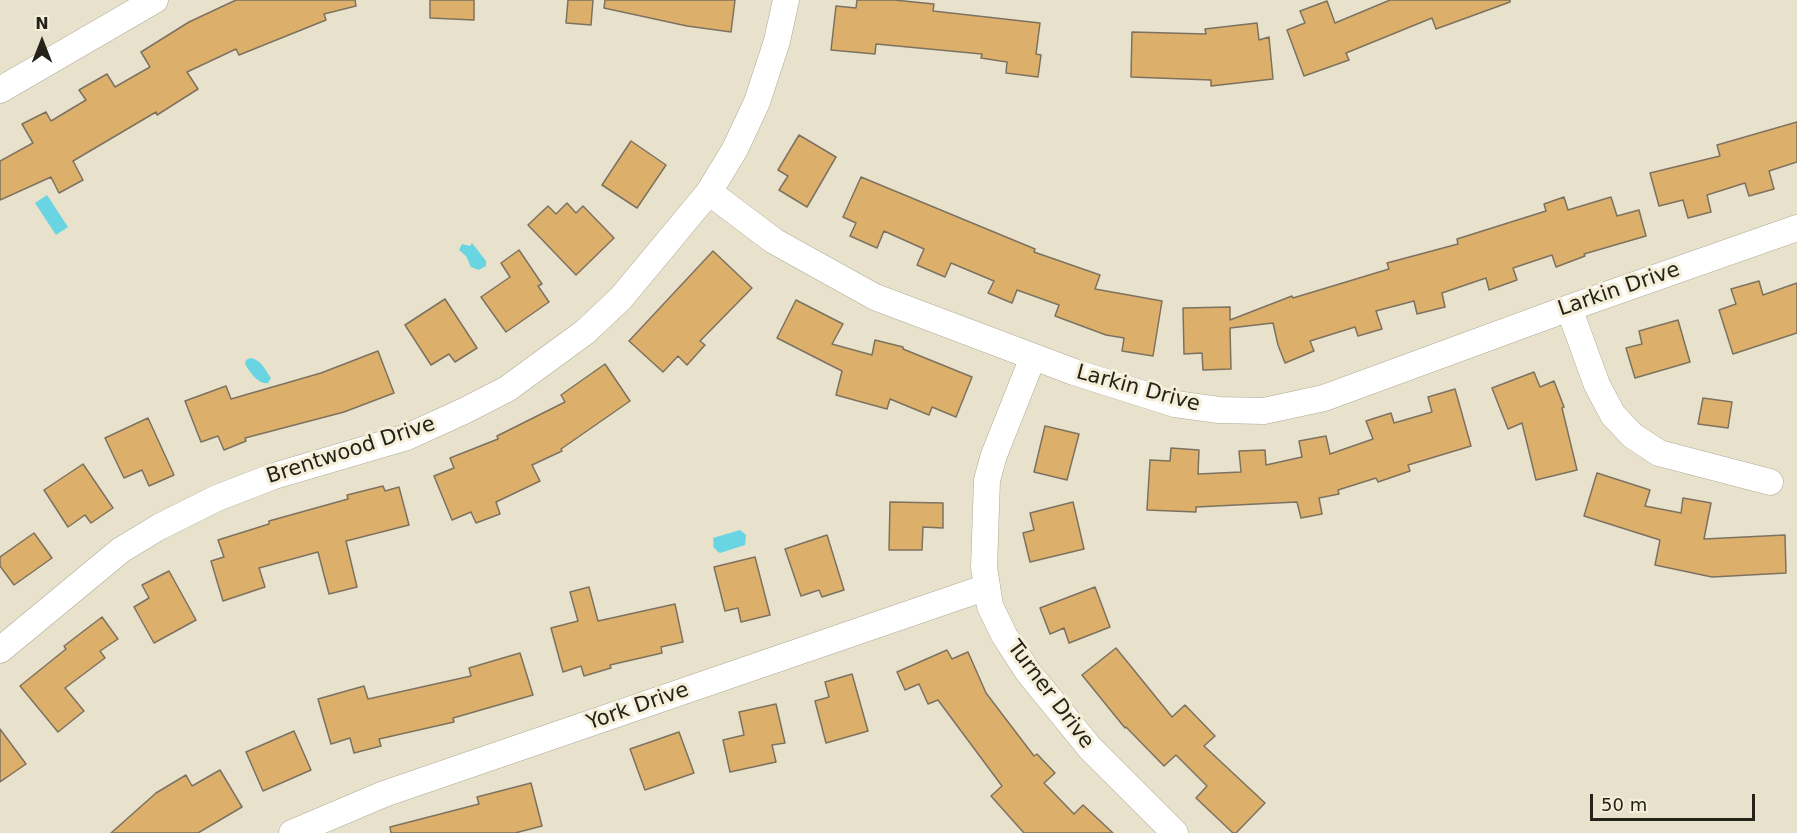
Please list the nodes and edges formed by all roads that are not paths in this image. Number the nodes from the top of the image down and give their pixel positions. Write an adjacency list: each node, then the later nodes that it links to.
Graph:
1 (155, 0): 3 (street)
2 (786, 0): 4 (street, Brentwood Drive)
3 (0, 90)
4 (709, 192): 7 (street, Larkin Drive); 10 (street, Brentwood Drive)
5 (1797, 228): 6 (street, Larkin Drive)
6 (1569, 308): 7 (street, Larkin Drive); 8 (street)
7 (1033, 357): 9 (street, Turner Drive)
8 (1770, 482)
9 (987, 587): 11 (street, York Drive); 12 (street, Turner Drive)
10 (0, 650)
11 (292, 833)
12 (1175, 833)

